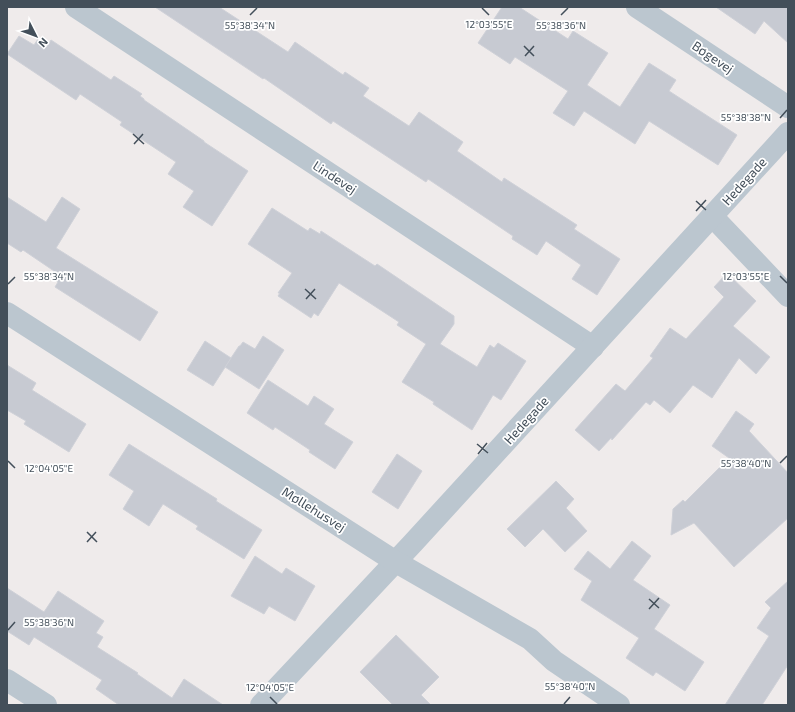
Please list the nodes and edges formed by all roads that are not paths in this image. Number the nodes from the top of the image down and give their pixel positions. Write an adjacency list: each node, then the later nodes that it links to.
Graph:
1 (76, 7): 8 (street, Lindevej)
2 (637, 7): 3 (street, Bøgevej)
3 (788, 107)
4 (788, 133): 5 (street, Hedegade)
5 (712, 216): 6 (street); 8 (street, Hedegade)
6 (788, 296)
7 (7, 313): 9 (street, Møllehusvej)
8 (593, 347): 9 (street, Hedegade)
9 (396, 562): 12 (street, Hedegade); 13 (street, Møllehusvej)
10 (7, 680): 11 (street)
11 (46, 705)
12 (261, 705)
13 (619, 705)

